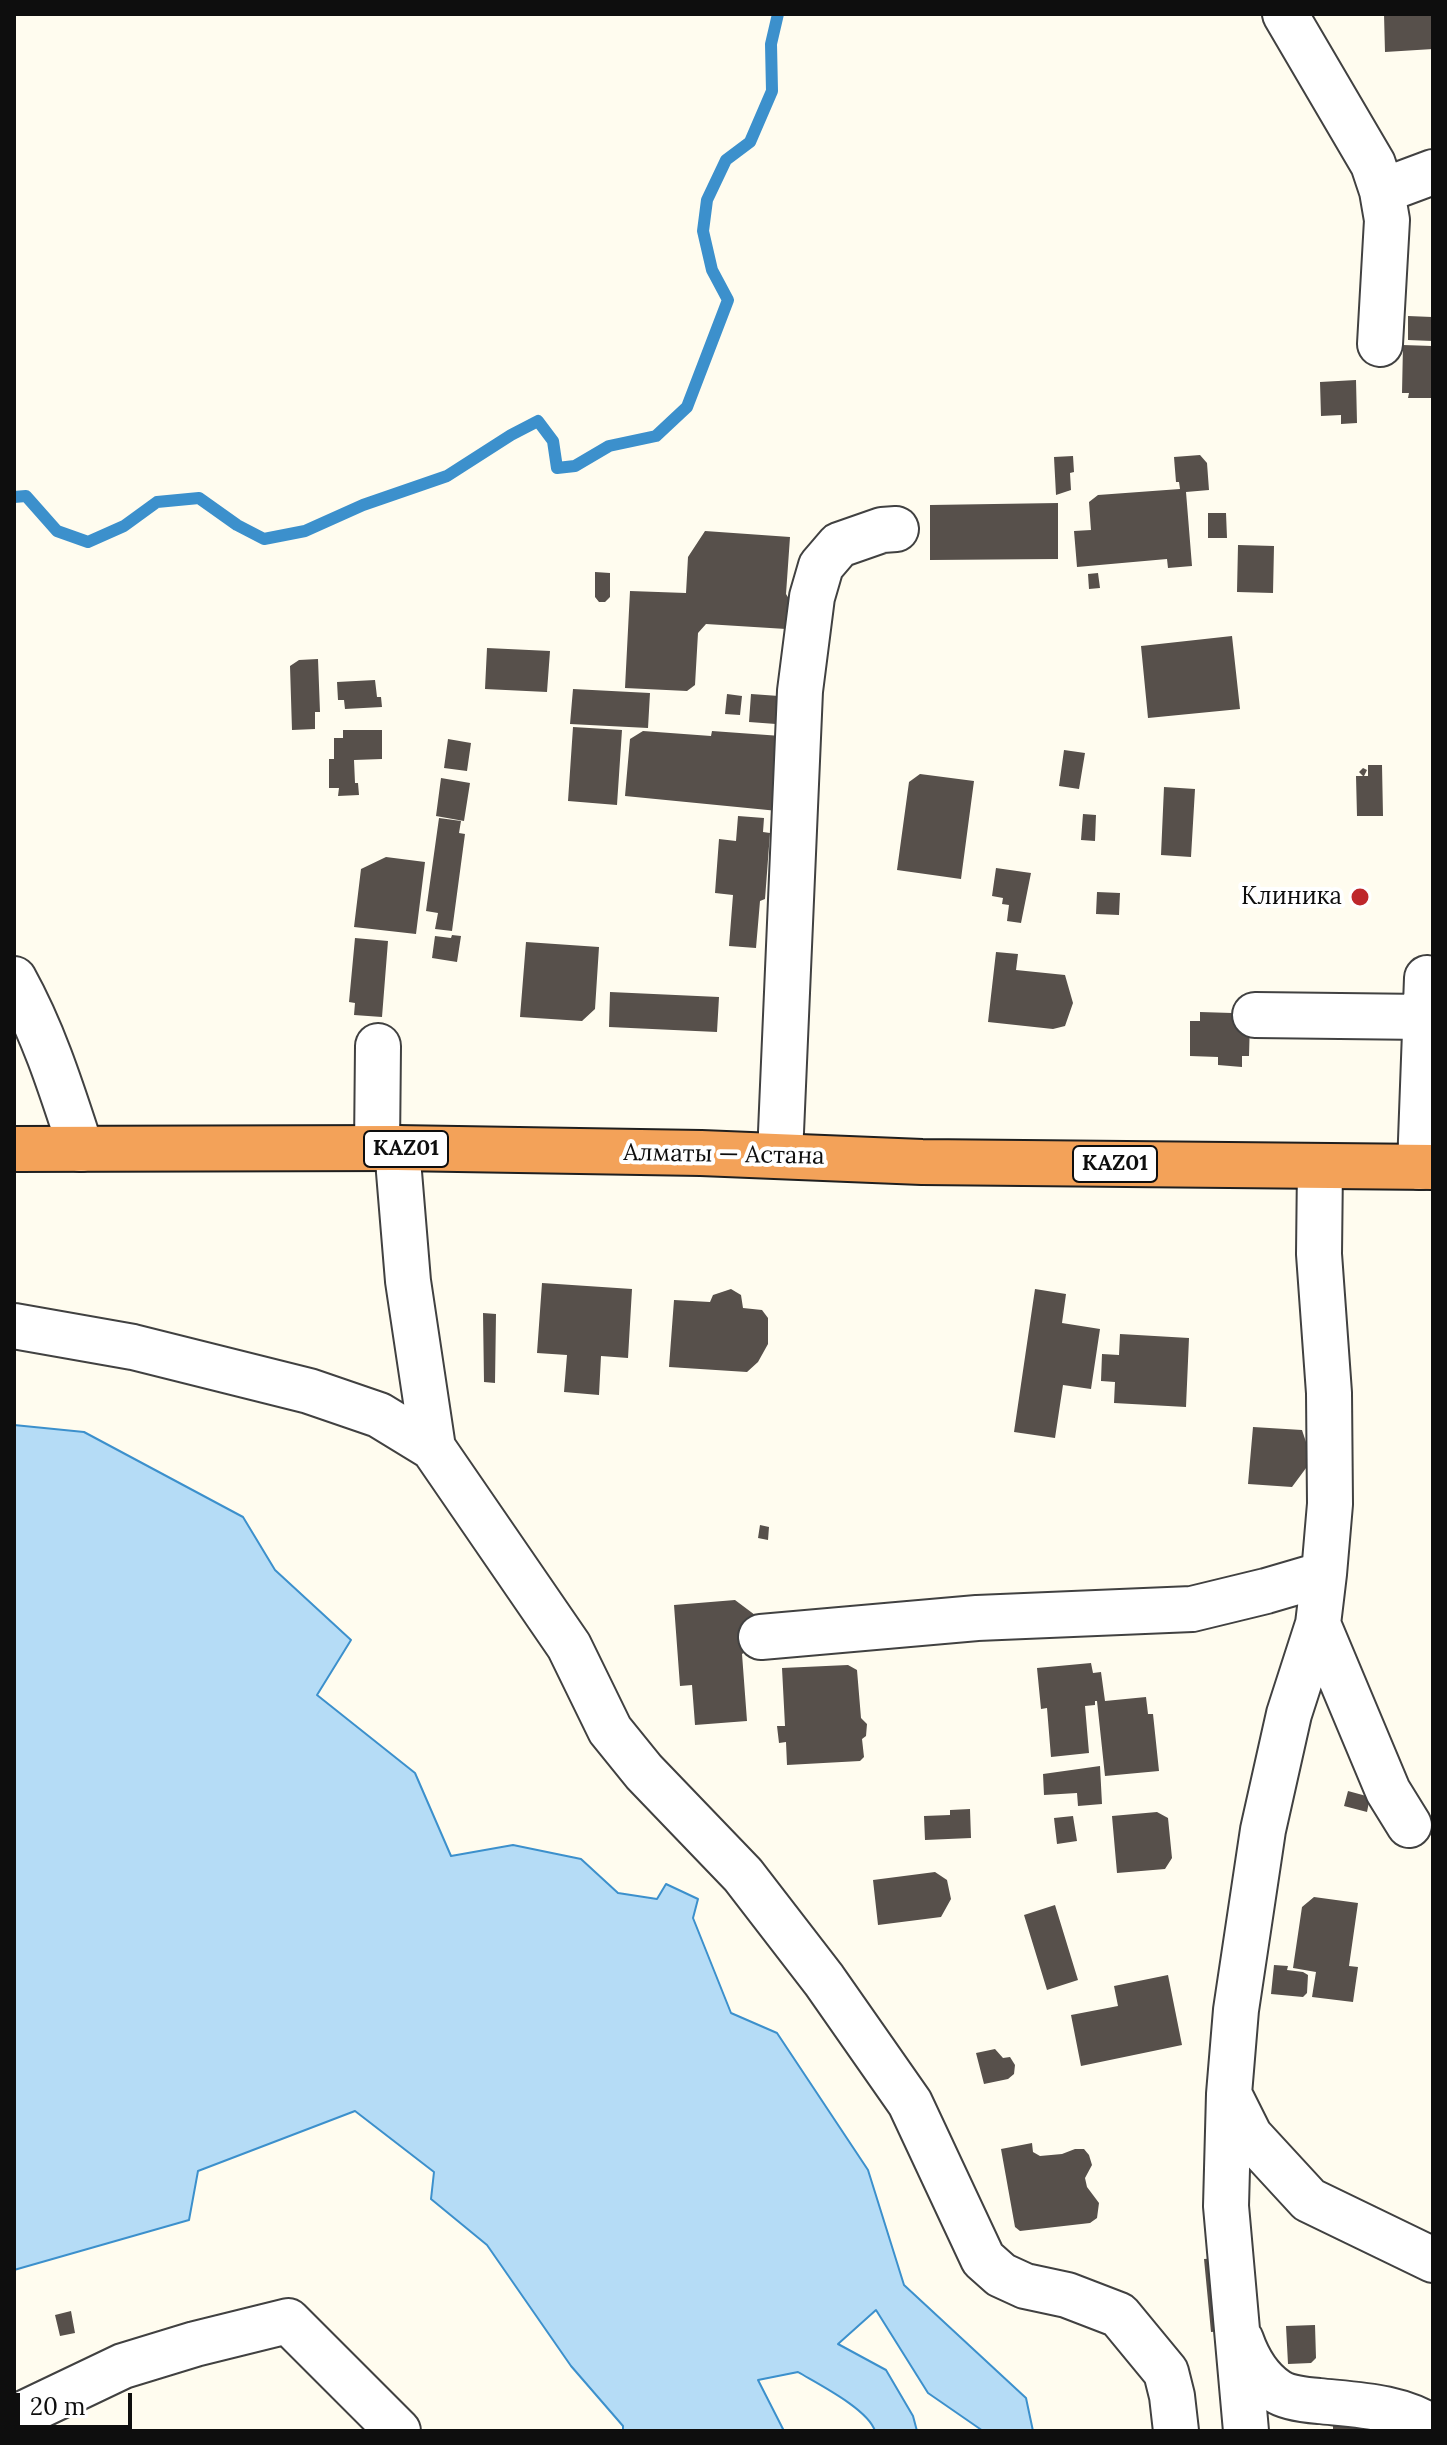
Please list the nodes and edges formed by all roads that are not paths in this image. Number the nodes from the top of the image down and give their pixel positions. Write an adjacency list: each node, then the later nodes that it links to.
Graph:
1 (1285, 14): 3 (street)
2 (1433, 172): 3 (street)
3 (1382, 191): 4 (street)
4 (1380, 344)
5 (896, 529): 12 (street)
6 (14, 979): 11 (street)
7 (1255, 1015): 14 (street)
8 (378, 1046): 9 (street)
9 (387, 1148): 11 (highway, Алматы — Астана / KАZ01); 12 (highway, Алматы — Астана / KАZ01); 16 (street)
10 (14, 1149): 11 (highway, Алматы — Астана / KАZ01)
11 (81, 1149)
12 (780, 1155): 13 (highway, Алматы — Астана / KАZ01)
13 (1320, 1166): 14 (highway, Алматы — Астана / KАZ01); 17 (street)
14 (1427, 1167)
15 (14, 1326): 16 (street)
16 (433, 1448): 27 (street)
17 (1324, 1574): 18 (street); 19 (street)
18 (1318, 1624): 20 (street); 21 (street)
19 (761, 1637)
20 (1409, 1825)
21 (1229, 2094): 22 (street); 23 (street)
22 (1433, 2260)
23 (1238, 2331): 25 (street); 28 (street)
24 (14, 2418): 26 (street)
25 (1433, 2428)
26 (398, 2431)
27 (1176, 2431)
28 (1246, 2431)

